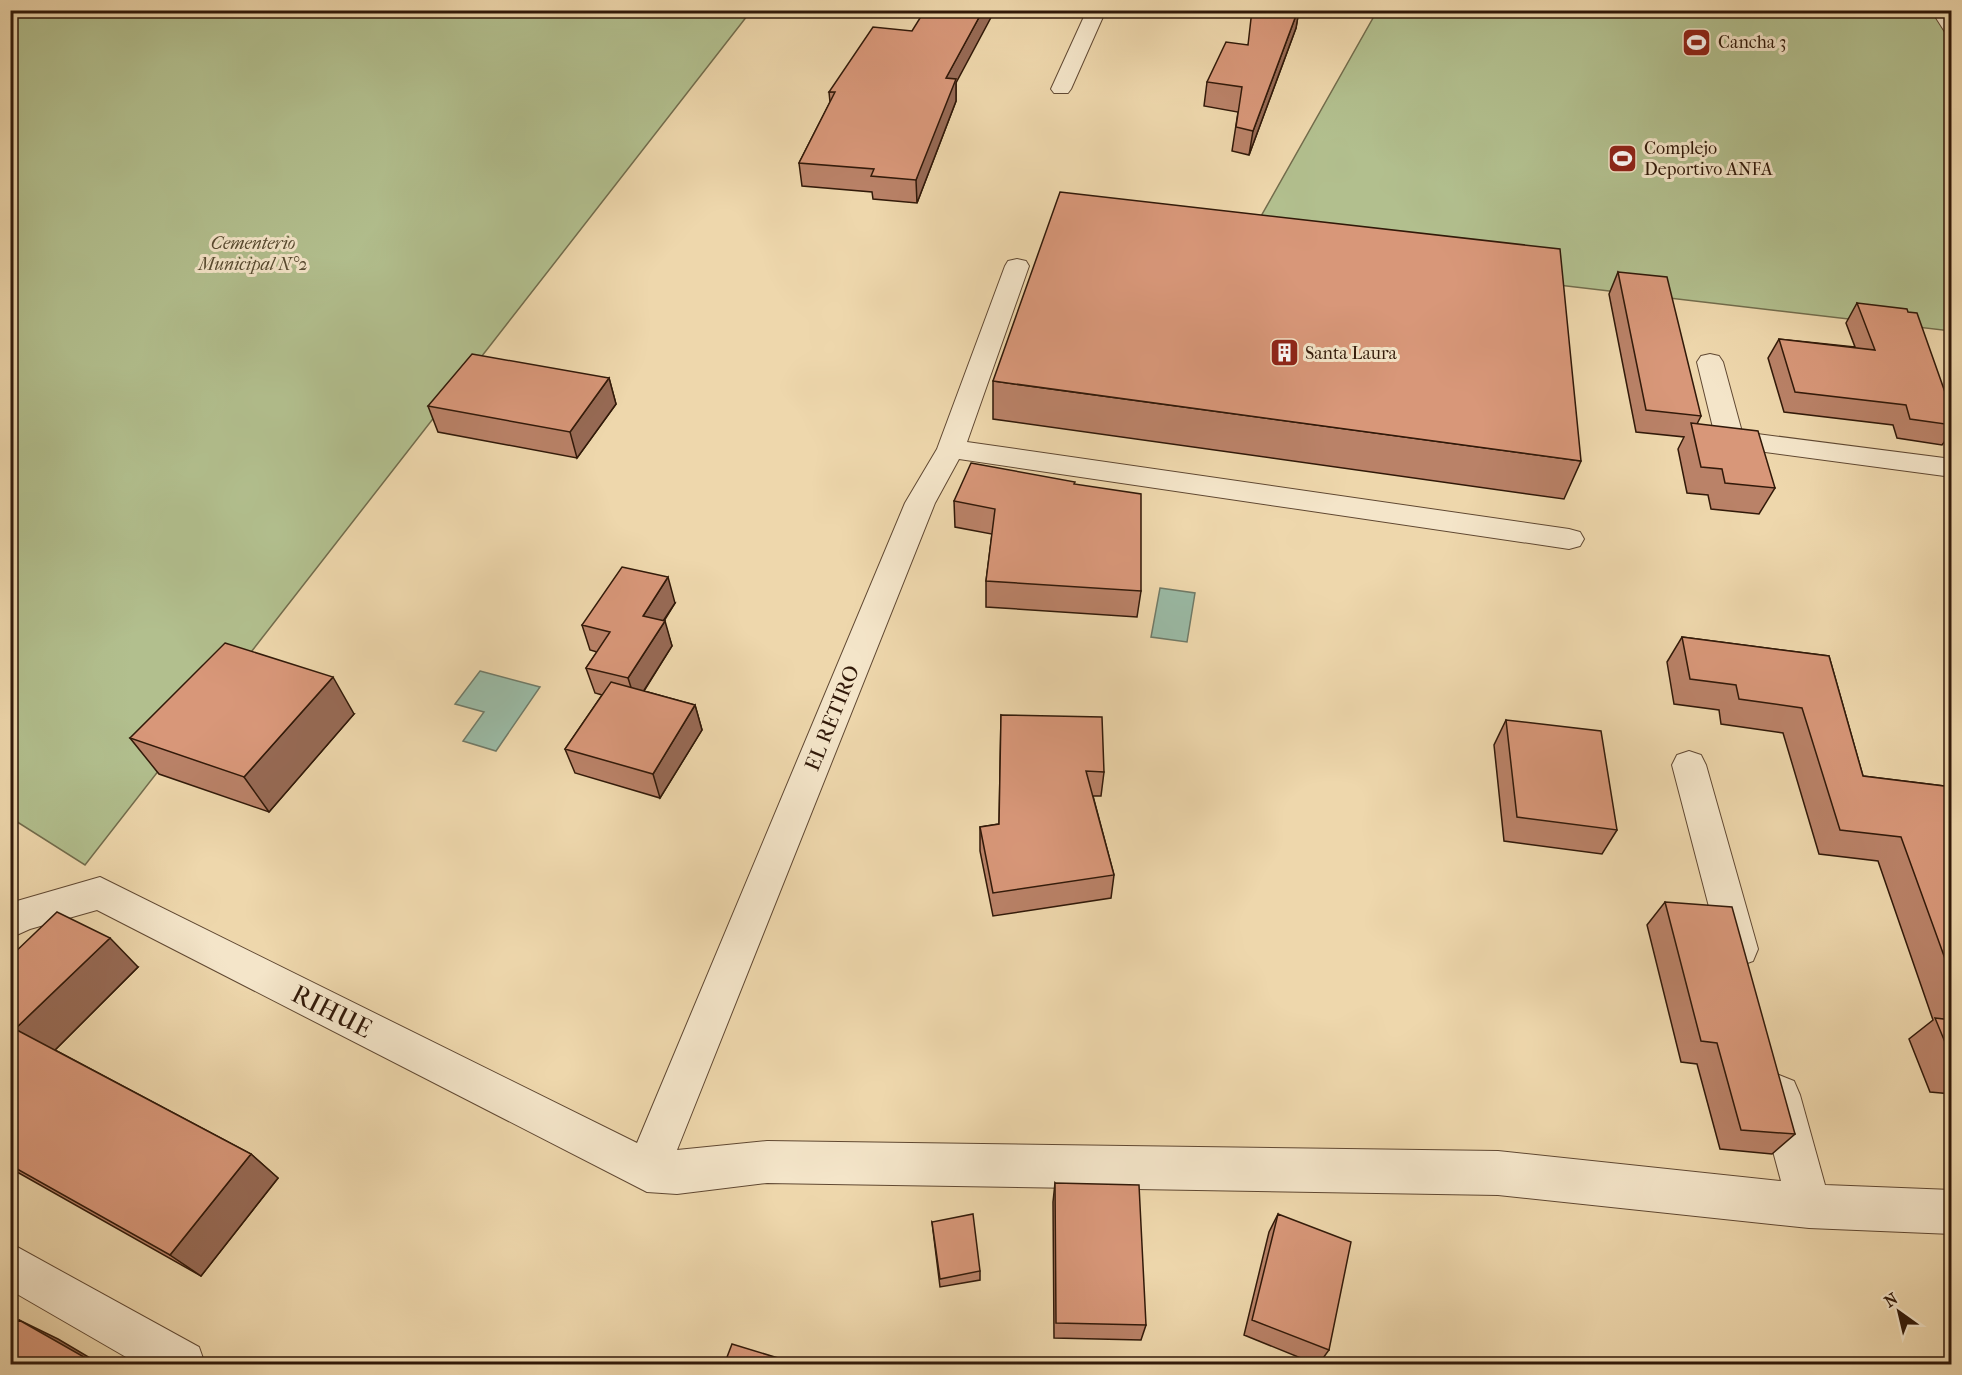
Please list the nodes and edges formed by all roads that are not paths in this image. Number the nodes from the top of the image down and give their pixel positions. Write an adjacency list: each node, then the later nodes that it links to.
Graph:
1 (1097, 10): 4 (street)
2 (1940, 10): 3 (street)
3 (1952, 28)
4 (1061, 89)
5 (1017, 266): 7 (street, EL RETIRO)
6 (1710, 362): 8 (street)
7 (951, 449): 9 (street); 14 (street, EL RETIRO)
8 (1952, 468)
9 (1569, 539)
10 (1689, 765): 12 (street)
11 (10, 922): 14 (street, RIHUE)
12 (1747, 980)
13 (1769, 1059): 15 (street)
14 (647, 1171): 15 (street)
15 (1809, 1206): 16 (street)
16 (1952, 1212)
17 (10, 1265): 18 (street)
18 (182, 1365)

